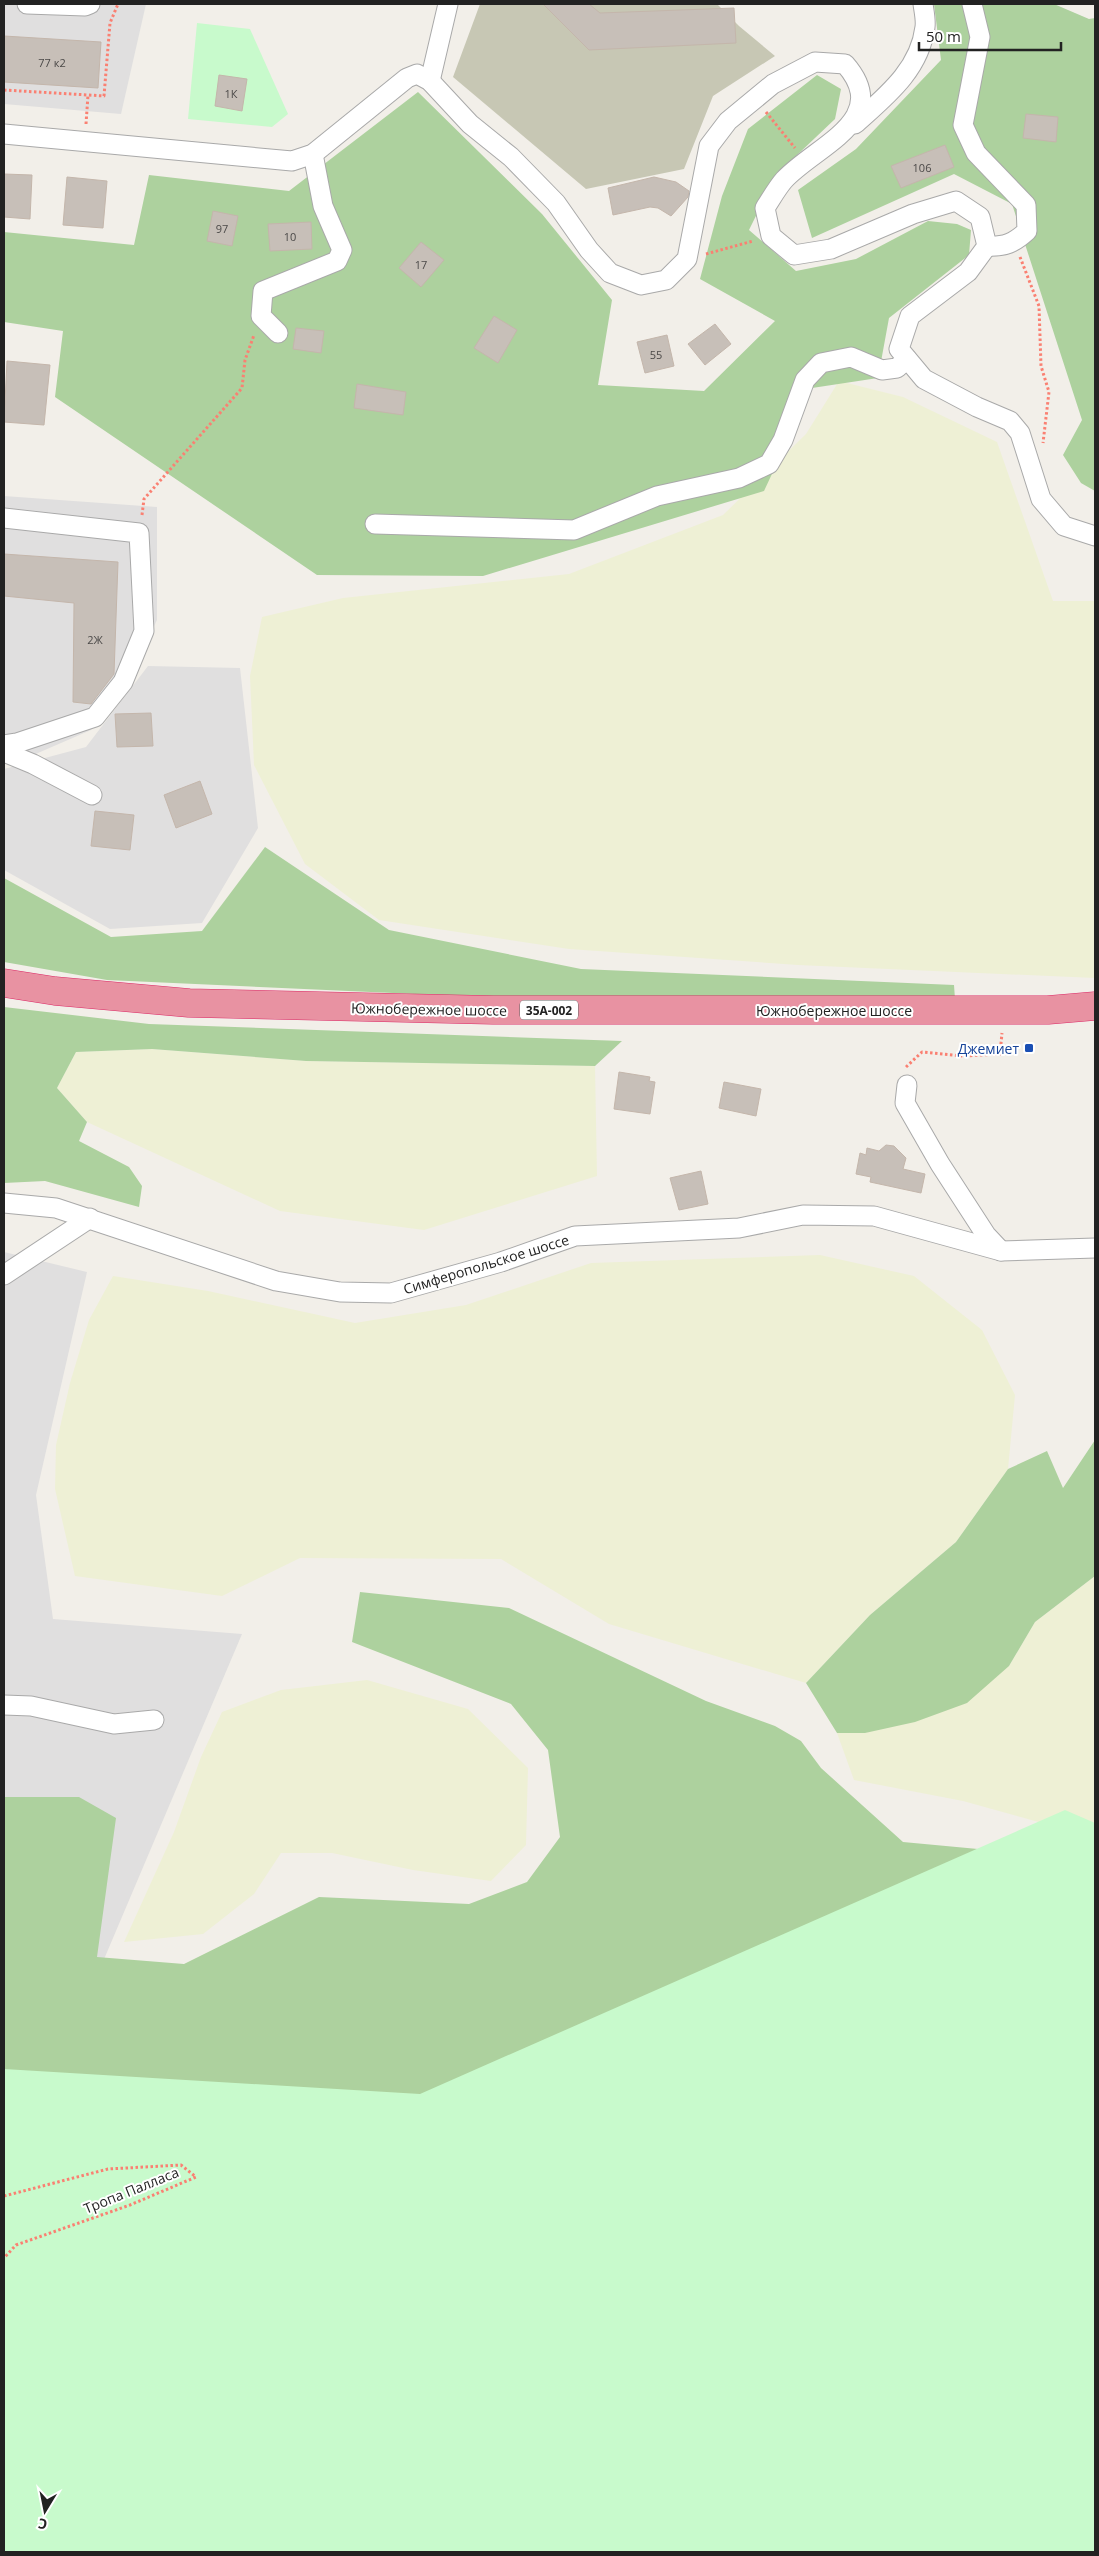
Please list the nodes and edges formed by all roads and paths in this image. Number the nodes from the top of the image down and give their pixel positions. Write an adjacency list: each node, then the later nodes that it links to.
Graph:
1 (27, 4): 2 (street)
2 (90, 4)
3 (118, 4): 9 (path)
4 (448, 4): 7 (street)
5 (923, 4): 11 (street)
6 (972, 4): 17 (street)
7 (430, 81): 14 (street); 19 (street)
8 (4, 90): 9 (path)
9 (88, 95): 13 (path)
10 (755, 98): 11 (street); 15 (path); 19 (street)
11 (850, 127): 15 (street)
12 (4, 134): 13 (street)
13 (85, 142): 14 (street)
14 (313, 154): 20 (street)
15 (807, 162): 16 (street)
16 (771, 236): 18 (street); 19 (path)
17 (1015, 242): 18 (street); 23 (path)
18 (987, 246): 22 (street)
19 (687, 259)
20 (261, 316): 21 (street); 25 (path)
21 (278, 334)
22 (907, 359): 23 (street); 26 (street)
23 (1031, 474): 27 (street)
24 (4, 518): 28 (street)
25 (141, 522)
26 (375, 524)
27 (1095, 536)
28 (4, 745)
29 (4, 752): 30 (street)
30 (92, 795)
31 (4, 984): 33 (highway, Южнобережное шоссе / 35А-002)
32 (4, 999): 35 (highway, Южнобережное шоссе / 35А-002)
33 (1095, 1006)
34 (1095, 1022): 35 (highway, Южнобережное шоссе / 35А-002)
35 (1003, 1026): 36 (path)
36 (906, 1085): 40 (street)
37 (4, 1203): 38 (street, Симферопольское шоссе)
38 (90, 1218): 40 (street, Симферопольское шоссе); 41 (street)
39 (1095, 1248): 40 (street, Симферопольское шоссе)
40 (1001, 1251)
41 (4, 1275)
42 (4, 1705): 43 (street)
43 (154, 1720)
44 (4, 2196): 45 (path, Тропа Палласа)
45 (4, 2258)

